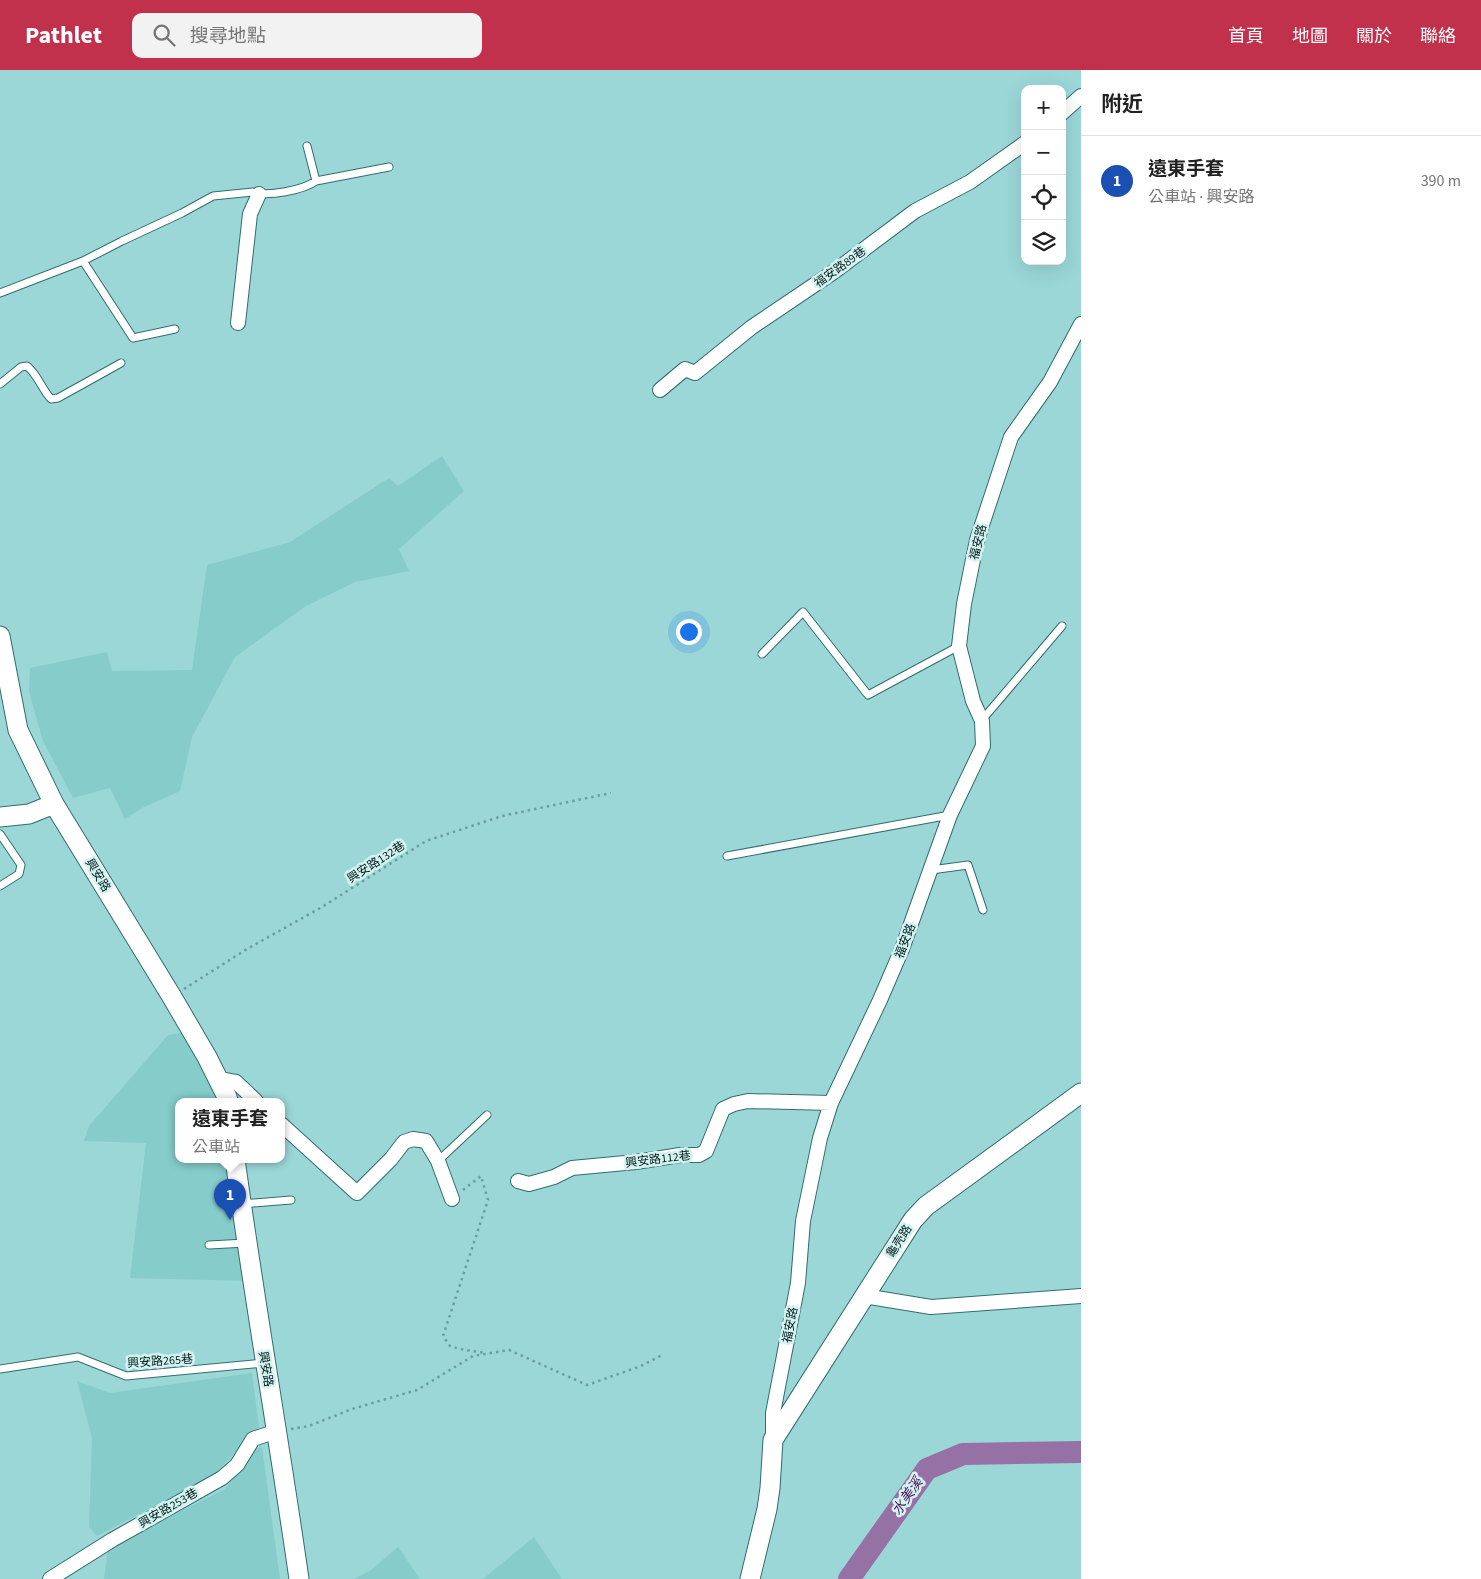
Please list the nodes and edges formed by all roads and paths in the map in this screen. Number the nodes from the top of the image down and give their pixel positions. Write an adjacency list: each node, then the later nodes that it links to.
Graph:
1 (1081, 96): 2 (street)
2 (1066, 109)
3 (307, 146): 6 (lane)
4 (1021, 146): 15 (street, 福安路89巷)
5 (388, 167): 6 (lane)
6 (316, 181): 7 (lane)
7 (259, 194): 8 (lane); 10 (street)
8 (83, 261): 9 (lane); 12 (lane)
9 (0, 293)
10 (238, 323)
11 (1081, 324): 18 (street, 福安路)
12 (175, 329)
13 (121, 363): 14 (lane)
14 (0, 384)
15 (660, 390)
16 (1062, 626): 20 (lane)
17 (0, 636): 22 (street, 興安路)
18 (959, 646): 19 (lane); 20 (street, 福安路)
19 (762, 654)
20 (982, 721): 23 (street, 福安路)
21 (611, 793): 30 (path, 興安路132巷)
22 (54, 804): 24 (street); 30 (street, 興安路)
23 (950, 815): 26 (lane); 27 (street, 福安路)
24 (0, 817)
25 (0, 834): 28 (lane)
26 (727, 856)
27 (931, 870): 29 (lane); 35 (street, 福安路)
28 (0, 886)
29 (983, 910)
30 (172, 997): 31 (street, 興安路)
31 (219, 1079): 33 (street, 興安路); 34 (street)
32 (1081, 1093): 46 (street, 龜壳路)
33 (227, 1098)
34 (253, 1098)
35 (831, 1103): 40 (street, 興安路112巷); 53 (street, 福安路)
36 (487, 1115): 38 (lane)
37 (285, 1128): 38 (street)
38 (438, 1161): 41 (street)
39 (236, 1163): 43 (street, 興安路)
40 (518, 1181)
41 (452, 1199): 48 (path)
42 (291, 1200): 43 (lane)
43 (241, 1204): 44 (street, 興安路)
44 (246, 1243): 45 (lane); 50 (street, 興安路)
45 (209, 1245)
46 (864, 1296): 47 (street); 53 (street, 龜壳路)
47 (1081, 1296)
48 (488, 1353): 49 (path); 52 (path)
49 (662, 1354)
50 (265, 1364): 51 (lane, 興安路265巷); 52 (street, 興安路)
51 (0, 1369)
52 (277, 1431): 54 (street, 興安路253巷); 55 (street, 興安路)
53 (773, 1440): 56 (street, 福安路)
54 (50, 1579)
55 (299, 1579)
56 (750, 1579)

